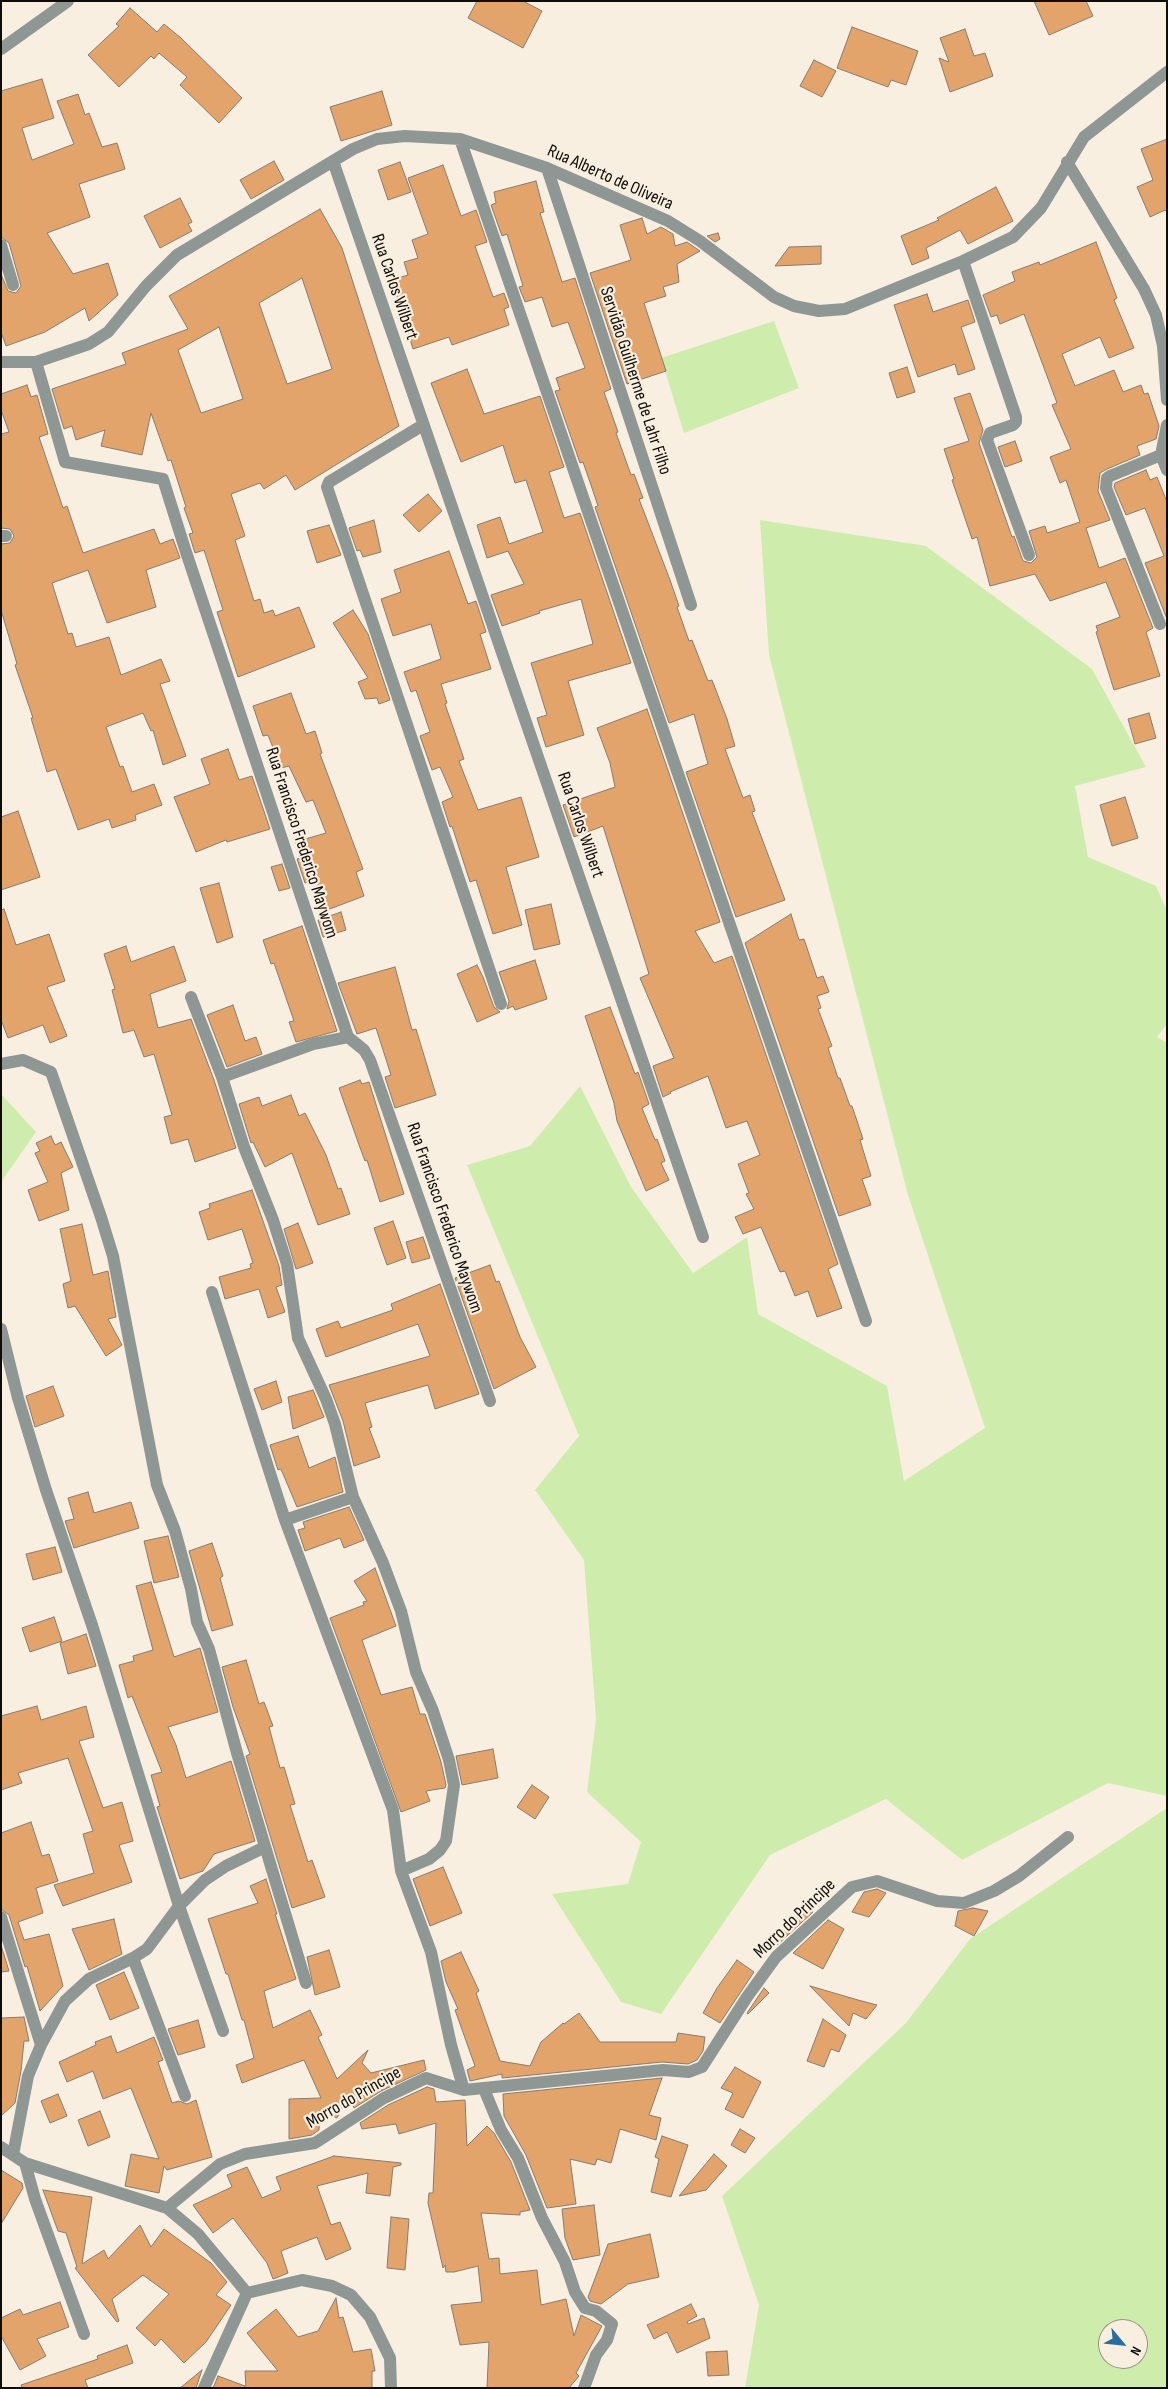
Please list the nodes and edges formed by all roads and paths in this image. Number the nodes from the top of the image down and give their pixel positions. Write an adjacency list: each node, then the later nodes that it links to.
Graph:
1 (68, 1): 2 (street)
2 (1, 49)
3 (1167, 72): 6 (street, Rua Alberto de Oliveira)
4 (460, 139): 5 (street, Rua Alberto de Oliveira); 7 (street, Rua Alberto de Oliveira); 28 (street)
5 (333, 161): 12 (street, Rua Alberto de Oliveira); 14 (street, Rua Carlos Wilbert)
6 (1067, 162): 9 (street, Rua Alberto de Oliveira); 13 (street)
7 (547, 168): 9 (street, Rua Alberto de Oliveira); 19 (street, Servidão Guilherme de Lahr Filho)
8 (1, 245): 10 (street)
9 (963, 261): 18 (street)
10 (13, 285)
11 (1, 362): 12 (street, Rua Alberto de Oliveira)
12 (36, 362): 23 (street, Rua Francisco Frederico Maywom)
13 (1167, 400)
14 (423, 425): 22 (street); 26 (street, Rua Carlos Wilbert)
15 (1167, 425): 16 (street)
16 (1161, 455): 17 (street); 20 (street)
17 (1167, 470)
18 (1029, 555)
19 (690, 605)
20 (1160, 624)
21 (191, 997): 25 (street)
22 (501, 1004)
23 (348, 1037): 25 (street); 30 (street, Rua Francisco Frederico Maywom)
24 (1, 1064): 34 (street)
25 (222, 1077): 31 (street)
26 (703, 1237)
27 (212, 1292): 32 (street)
28 (866, 1321)
29 (1, 1329): 36 (street)
30 (490, 1401)
31 (353, 1497): 32 (street); 35 (street)
32 (285, 1520): 35 (street)
33 (1068, 1837): 42 (street, Morro do Principe)
34 (265, 1847): 36 (street); 39 (street)
35 (401, 1871): 43 (street)
36 (179, 1906): 38 (street); 40 (street)
37 (1, 1916): 41 (street)
38 (133, 1958): 41 (street); 44 (street)
39 (306, 1982)
40 (223, 2031)
41 (41, 2045): 46 (street)
42 (484, 2089): 43 (street, Morro do Principe); 53 (street)
43 (464, 2090): 48 (street, Morro do Principe)
44 (185, 2096)
45 (1, 2147): 46 (street)
46 (13, 2155): 47 (street)
47 (25, 2163): 48 (street); 50 (street)
48 (167, 2208): 49 (street)
49 (247, 2293): 51 (street); 52 (street)
50 (84, 2334)
51 (204, 2388)
52 (391, 2388)
53 (584, 2388)

